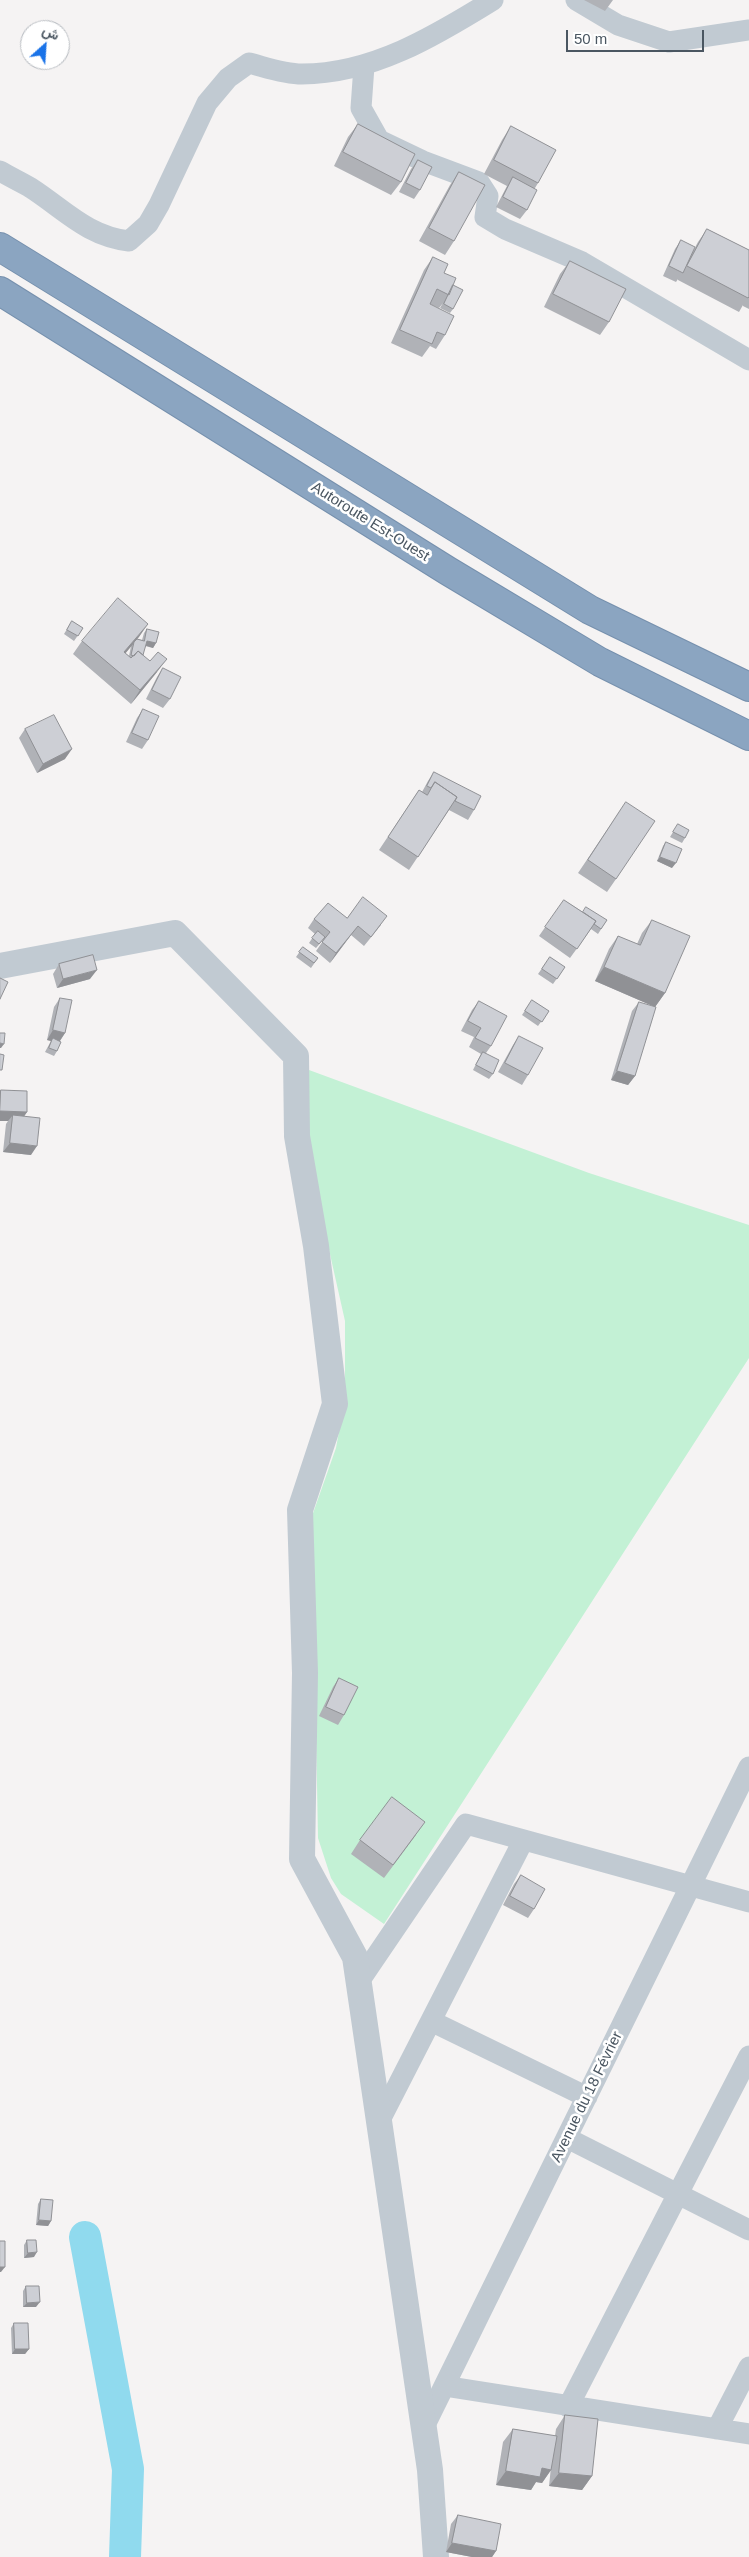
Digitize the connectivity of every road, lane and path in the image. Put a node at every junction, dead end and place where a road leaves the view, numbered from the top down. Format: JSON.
{"nodes":[{"id":1,"x":493,"y":0,"type":"edge"},
{"id":2,"x":576,"y":0,"type":"edge"},
{"id":3,"x":749,"y":30,"type":"edge"},
{"id":4,"x":364,"y":66,"type":"junction"},
{"id":5,"x":0,"y":171,"type":"edge"},
{"id":6,"x":0,"y":247,"type":"edge"},
{"id":7,"x":0,"y":291,"type":"edge"},
{"id":8,"x":749,"y":360,"type":"edge"},
{"id":9,"x":749,"y":687,"type":"edge"},
{"id":10,"x":749,"y":736,"type":"edge"},
{"id":11,"x":0,"y":966,"type":"edge"},
{"id":12,"x":749,"y":1767,"type":"edge"},
{"id":13,"x":522,"y":1841,"type":"junction"},
{"id":14,"x":688,"y":1887,"type":"junction"},
{"id":15,"x":749,"y":1902,"type":"edge"},
{"id":16,"x":358,"y":1983,"type":"junction"},
{"id":17,"x":431,"y":2021,"type":"junction"},
{"id":18,"x":749,"y":2056,"type":"edge"},
{"id":19,"x":588,"y":2097,"type":"junction"},
{"id":20,"x":379,"y":2122,"type":"junction"},
{"id":21,"x":567,"y":2138,"type":"junction"},
{"id":22,"x":677,"y":2194,"type":"junction"},
{"id":23,"x":749,"y":2230,"type":"edge"},
{"id":24,"x":749,"y":2367,"type":"edge"},
{"id":25,"x":444,"y":2386,"type":"junction"},
{"id":26,"x":568,"y":2408,"type":"junction"},
{"id":27,"x":424,"y":2427,"type":"junction"},
{"id":28,"x":718,"y":2430,"type":"junction"},
{"id":29,"x":749,"y":2434,"type":"edge"},
{"id":30,"x":436,"y":2557,"type":"edge"}],
"edges":[{"from":1,"to":4,"type":"street"},
{"from":2,"to":3,"type":"street"},
{"from":4,"to":5,"type":"street"},
{"from":4,"to":8,"type":"street"},
{"from":6,"to":9,"type":"highway"},
{"from":7,"to":10,"type":"highway","name":"Autoroute Est-Ouest"},
{"from":11,"to":16,"type":"street"},
{"from":12,"to":14,"type":"street","name":"Avenue du 18 Février"},
{"from":13,"to":14,"type":"street"},
{"from":13,"to":16,"type":"street"},
{"from":13,"to":17,"type":"street"},
{"from":14,"to":15,"type":"street"},
{"from":14,"to":19,"type":"street","name":"Avenue du 18 Février"},
{"from":16,"to":20,"type":"street"},
{"from":17,"to":19,"type":"street"},
{"from":17,"to":20,"type":"street"},
{"from":18,"to":22,"type":"street"},
{"from":19,"to":21,"type":"street","name":"Avenue du 18 Février"},
{"from":20,"to":27,"type":"street"},
{"from":21,"to":22,"type":"street"},
{"from":21,"to":25,"type":"street","name":"Avenue du 18 Février"},
{"from":22,"to":23,"type":"street"},
{"from":22,"to":26,"type":"street"},
{"from":24,"to":28,"type":"street"},
{"from":25,"to":26,"type":"street"},
{"from":25,"to":27,"type":"street","name":"Avenue du 18 Février"},
{"from":26,"to":28,"type":"street"},
{"from":27,"to":30,"type":"street"},
{"from":28,"to":29,"type":"street"}]}
